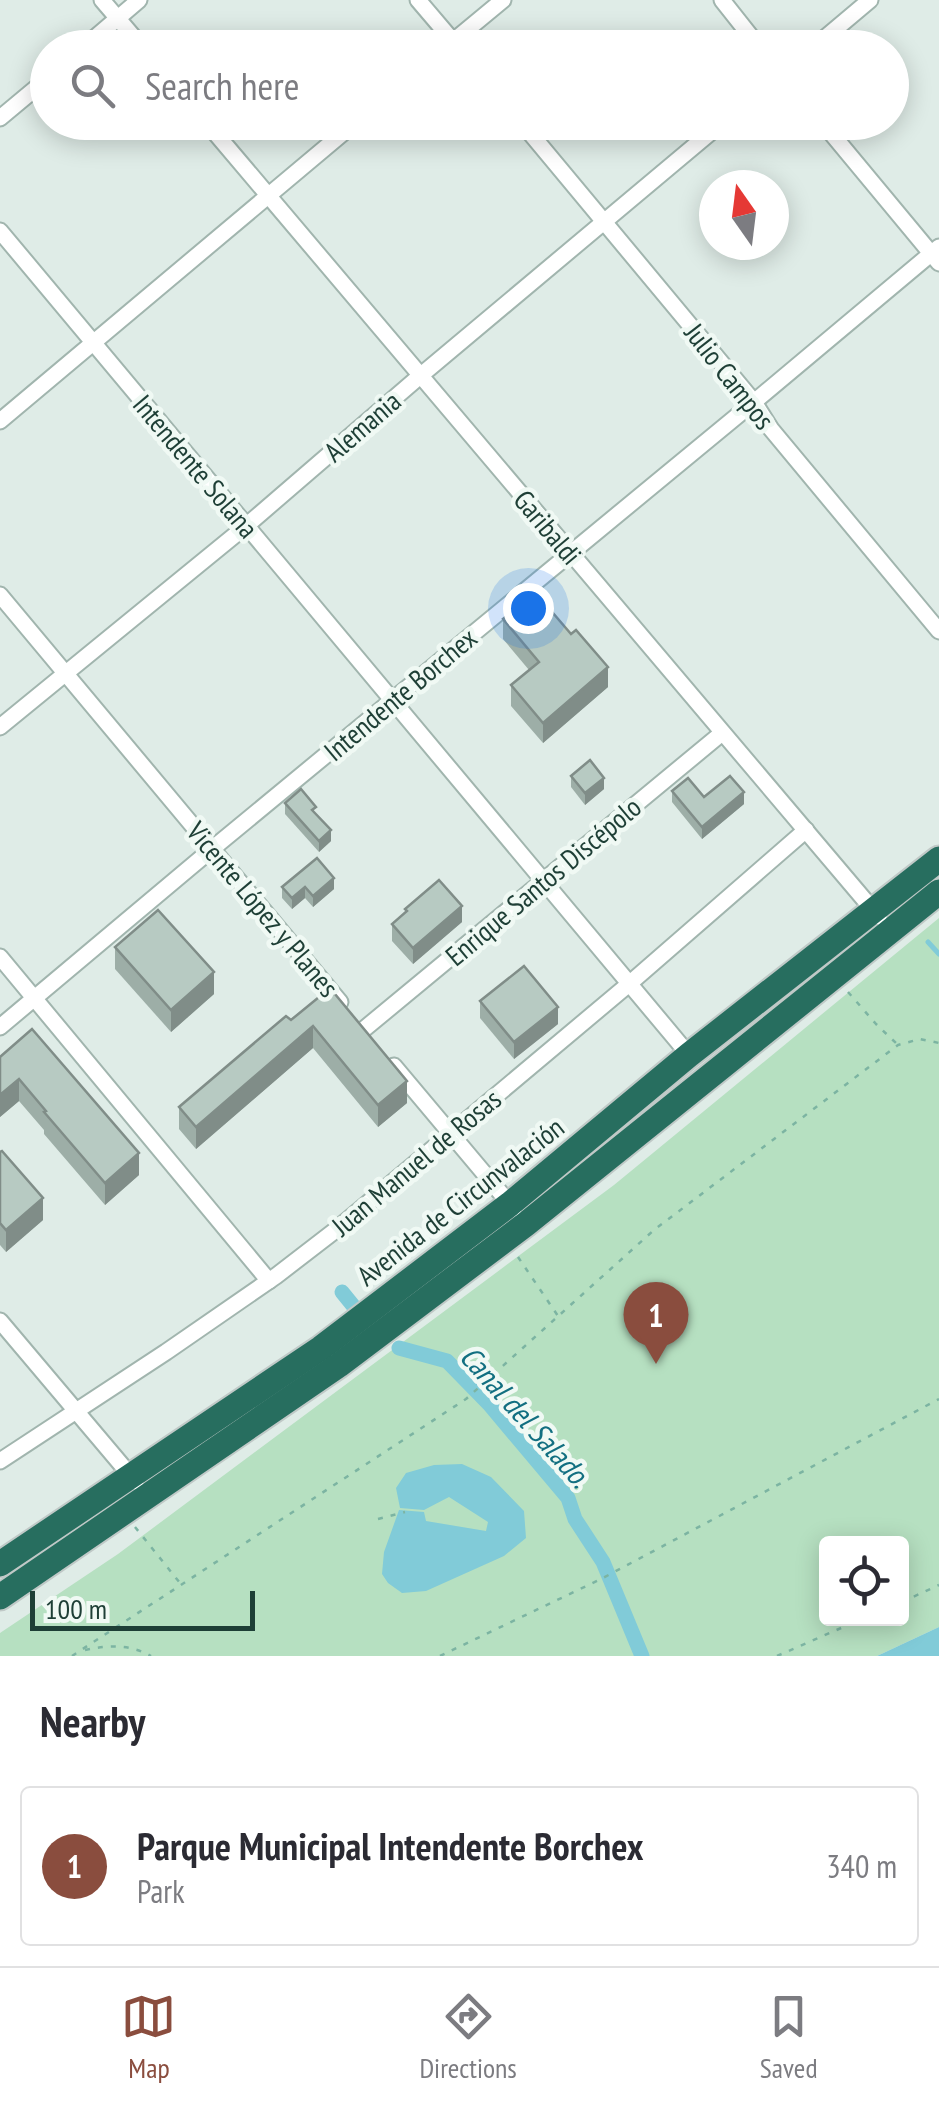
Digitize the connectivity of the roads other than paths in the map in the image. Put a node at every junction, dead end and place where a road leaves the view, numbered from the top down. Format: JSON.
{"nodes":[{"id":1,"x":102,"y":0,"type":"edge"},
{"id":2,"x":138,"y":0,"type":"edge"},
{"id":3,"x":418,"y":0,"type":"edge"},
{"id":4,"x":503,"y":0,"type":"edge"},
{"id":5,"x":722,"y":0,"type":"edge"},
{"id":6,"x":870,"y":0,"type":"edge"},
{"id":7,"x":118,"y":18,"type":"junction"},
{"id":8,"x":104,"y":30,"type":"edge"},
{"id":9,"x":128,"y":30,"type":"edge"},
{"id":10,"x":441,"y":30,"type":"edge"},
{"id":11,"x":469,"y":30,"type":"edge"},
{"id":12,"x":746,"y":30,"type":"edge"},
{"id":13,"x":834,"y":30,"type":"edge"},
{"id":14,"x":30,"y":93,"type":"edge"},
{"id":15,"x":0,"y":118,"type":"edge"},
{"id":16,"x":221,"y":140,"type":"edge"},
{"id":17,"x":335,"y":140,"type":"edge"},
{"id":18,"x":536,"y":140,"type":"edge"},
{"id":19,"x":702,"y":140,"type":"edge"},
{"id":20,"x":837,"y":140,"type":"edge"},
{"id":21,"x":268,"y":196,"type":"junction"},
{"id":22,"x":604,"y":222,"type":"junction"},
{"id":23,"x":0,"y":231,"type":"edge"},
{"id":24,"x":936,"y":255,"type":"edge"},
{"id":25,"x":93,"y":343,"type":"junction"},
{"id":26,"x":420,"y":376,"type":"junction"},
{"id":27,"x":754,"y":402,"type":"junction"},
{"id":28,"x":0,"y":421,"type":"edge"},
{"id":29,"x":246,"y":526,"type":"junction"},
{"id":30,"x":570,"y":553,"type":"junction"},
{"id":31,"x":0,"y":595,"type":"edge"},
{"id":32,"x":939,"y":630,"type":"edge"},
{"id":33,"x":65,"y":673,"type":"junction"},
{"id":34,"x":394,"y":699,"type":"junction"},
{"id":35,"x":0,"y":727,"type":"edge"},
{"id":36,"x":722,"y":732,"type":"junction"},
{"id":37,"x":806,"y":830,"type":"junction"},
{"id":38,"x":212,"y":849,"type":"junction"},
{"id":39,"x":939,"y":860,"type":"edge"},
{"id":40,"x":542,"y":881,"type":"junction"},
{"id":41,"x":939,"y":892,"type":"edge"},
{"id":42,"x":883,"y":922,"type":"junction"},
{"id":43,"x":0,"y":957,"type":"edge"},
{"id":44,"x":630,"y":984,"type":"junction"},
{"id":45,"x":34,"y":998,"type":"junction"},
{"id":46,"x":0,"y":1027,"type":"edge"},
{"id":47,"x":363,"y":1030,"type":"junction"},
{"id":48,"x":376,"y":1044,"type":"edge"},
{"id":49,"x":689,"y":1055,"type":"junction"},
{"id":50,"x":388,"y":1059,"type":"edge"},
{"id":51,"x":450,"y":1133,"type":"junction"},
{"id":52,"x":518,"y":1214,"type":"junction"},
{"id":53,"x":269,"y":1281,"type":"junction"},
{"id":54,"x":0,"y":1321,"type":"edge"},
{"id":55,"x":75,"y":1411,"type":"junction"},
{"id":56,"x":0,"y":1461,"type":"edge"},
{"id":57,"x":139,"y":1487,"type":"junction"},
{"id":58,"x":0,"y":1564,"type":"edge"},
{"id":59,"x":0,"y":1597,"type":"edge"}],
"edges":[{"from":1,"to":7,"type":"street"},
{"from":2,"to":7,"type":"street"},
{"from":3,"to":10,"type":"street"},
{"from":4,"to":11,"type":"street"},
{"from":5,"to":12,"type":"street"},
{"from":6,"to":13,"type":"street"},
{"from":7,"to":8,"type":"street"},
{"from":7,"to":9,"type":"street"},
{"from":14,"to":15,"type":"street"},
{"from":16,"to":21,"type":"street","name":"Garibaldi"},
{"from":17,"to":21,"type":"street"},
{"from":18,"to":22,"type":"street","name":"Julio Campos"},
{"from":19,"to":22,"type":"street","name":"Alemania"},
{"from":20,"to":24,"type":"street"},
{"from":21,"to":25,"type":"street"},
{"from":21,"to":26,"type":"street","name":"Garibaldi"},
{"from":22,"to":26,"type":"street","name":"Alemania"},
{"from":22,"to":27,"type":"street","name":"Julio Campos"},
{"from":23,"to":25,"type":"street","name":"Intendente Solana"},
{"from":24,"to":27,"type":"street","name":"Intendente Borchex"},
{"from":25,"to":28,"type":"street"},
{"from":25,"to":29,"type":"street","name":"Intendente Solana"},
{"from":26,"to":29,"type":"street","name":"Alemania"},
{"from":26,"to":30,"type":"street","name":"Garibaldi"},
{"from":27,"to":30,"type":"street","name":"Intendente Borchex"},
{"from":27,"to":32,"type":"street","name":"Julio Campos"},
{"from":29,"to":33,"type":"street","name":"Alemania"},
{"from":29,"to":34,"type":"street","name":"Intendente Solana"},
{"from":30,"to":34,"type":"street","name":"Intendente Borchex"},
{"from":30,"to":36,"type":"street","name":"Garibaldi"},
{"from":31,"to":33,"type":"street","name":"Vicente López y Planes"},
{"from":33,"to":35,"type":"street","name":"Alemania"},
{"from":33,"to":38,"type":"street","name":"Vicente López y Planes"},
{"from":34,"to":38,"type":"street","name":"Intendente Borchex"},
{"from":34,"to":40,"type":"street","name":"Intendente Solana"},
{"from":36,"to":37,"type":"street","name":"Garibaldi"},
{"from":36,"to":40,"type":"street","name":"Enrique Santos Discépolo"},
{"from":37,"to":42,"type":"street","name":"Garibaldi"},
{"from":37,"to":44,"type":"street","name":"Juan Manuel de Rosas"},
{"from":38,"to":45,"type":"street","name":"Intendente Borchex"},
{"from":38,"to":47,"type":"street","name":"Vicente López y Planes"},
{"from":39,"to":42,"type":"highway","name":"Avenida de Circunvalación"},
{"from":40,"to":44,"type":"street","name":"Intendente Solana"},
{"from":40,"to":47,"type":"street","name":"Enrique Santos Discépolo"},
{"from":41,"to":42,"type":"highway","name":"Avenida de Circunvalación"},
{"from":42,"to":49,"type":"highway","name":"Avenida de Circunvalación"},
{"from":42,"to":52,"type":"highway","name":"Avenida de Circunvalación"},
{"from":43,"to":45,"type":"street"},
{"from":44,"to":49,"type":"street","name":"Intendente Solana"},
{"from":44,"to":51,"type":"street","name":"Juan Manuel de Rosas"},
{"from":45,"to":46,"type":"street","name":"Intendente Borchex"},
{"from":45,"to":53,"type":"street"},
{"from":47,"to":48,"type":"street","name":"Vicente López y Planes"},
{"from":49,"to":52,"type":"highway","name":"Avenida de Circunvalación"},
{"from":50,"to":51,"type":"street"},
{"from":51,"to":52,"type":"street"},
{"from":51,"to":53,"type":"street","name":"Juan Manuel de Rosas"},
{"from":52,"to":57,"type":"highway","name":"Avenida de Circunvalación"},
{"from":53,"to":55,"type":"street","name":"Juan Manuel de Rosas"},
{"from":54,"to":55,"type":"street"},
{"from":55,"to":56,"type":"street","name":"Juan Manuel de Rosas"},
{"from":55,"to":57,"type":"street"},
{"from":57,"to":58,"type":"highway","name":"Avenida de Circunvalación"},
{"from":57,"to":59,"type":"highway","name":"Avenida de Circunvalación"}]}
